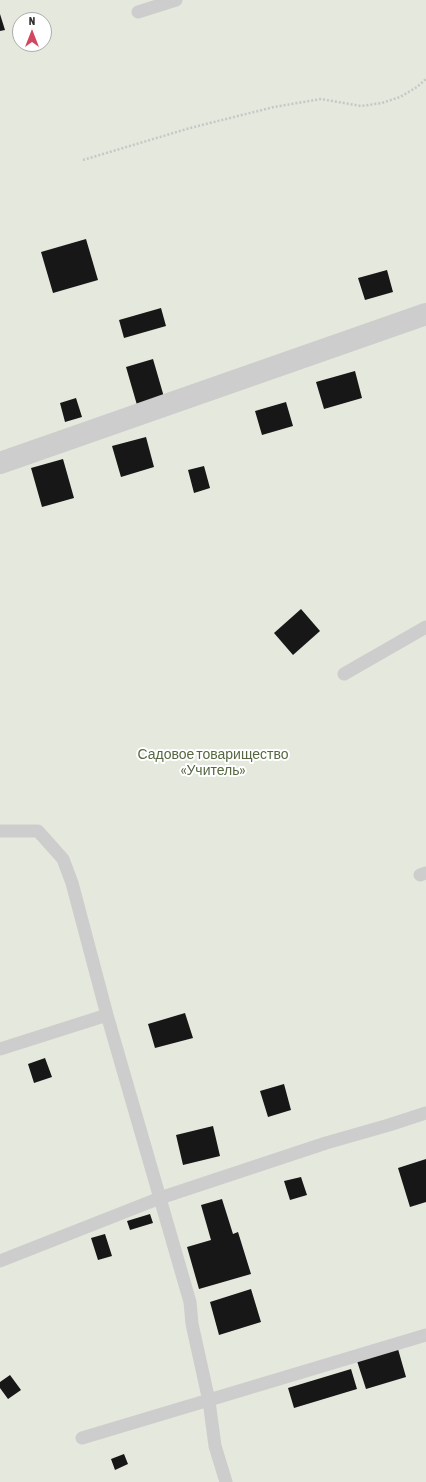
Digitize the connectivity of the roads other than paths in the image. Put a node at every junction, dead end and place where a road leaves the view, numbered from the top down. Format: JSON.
{"nodes":[{"id":1,"x":176,"y":0,"type":"edge"},
{"id":2,"x":138,"y":12,"type":"dead end"},
{"id":3,"x":426,"y":314,"type":"edge"},
{"id":4,"x":0,"y":463,"type":"edge"},
{"id":5,"x":426,"y":627,"type":"edge"},
{"id":6,"x":344,"y":674,"type":"dead end"},
{"id":7,"x":0,"y":831,"type":"edge"},
{"id":8,"x":107,"y":1015,"type":"junction"},
{"id":9,"x":0,"y":1049,"type":"edge"},
{"id":10,"x":426,"y":1113,"type":"edge"},
{"id":11,"x":160,"y":1198,"type":"junction"},
{"id":12,"x":0,"y":1261,"type":"edge"},
{"id":13,"x":426,"y":1335,"type":"edge"},
{"id":14,"x":209,"y":1401,"type":"junction"},
{"id":15,"x":82,"y":1438,"type":"dead end"},
{"id":16,"x":226,"y":1482,"type":"edge"}],
"edges":[{"from":1,"to":2,"type":"lane"},
{"from":3,"to":4,"type":"street"},
{"from":5,"to":6,"type":"lane"},
{"from":7,"to":8,"type":"lane"},
{"from":8,"to":9,"type":"lane"},
{"from":8,"to":11,"type":"lane"},
{"from":10,"to":11,"type":"lane"},
{"from":11,"to":12,"type":"lane"},
{"from":11,"to":14,"type":"lane"},
{"from":13,"to":14,"type":"lane"},
{"from":14,"to":15,"type":"lane"},
{"from":14,"to":16,"type":"lane"}]}
